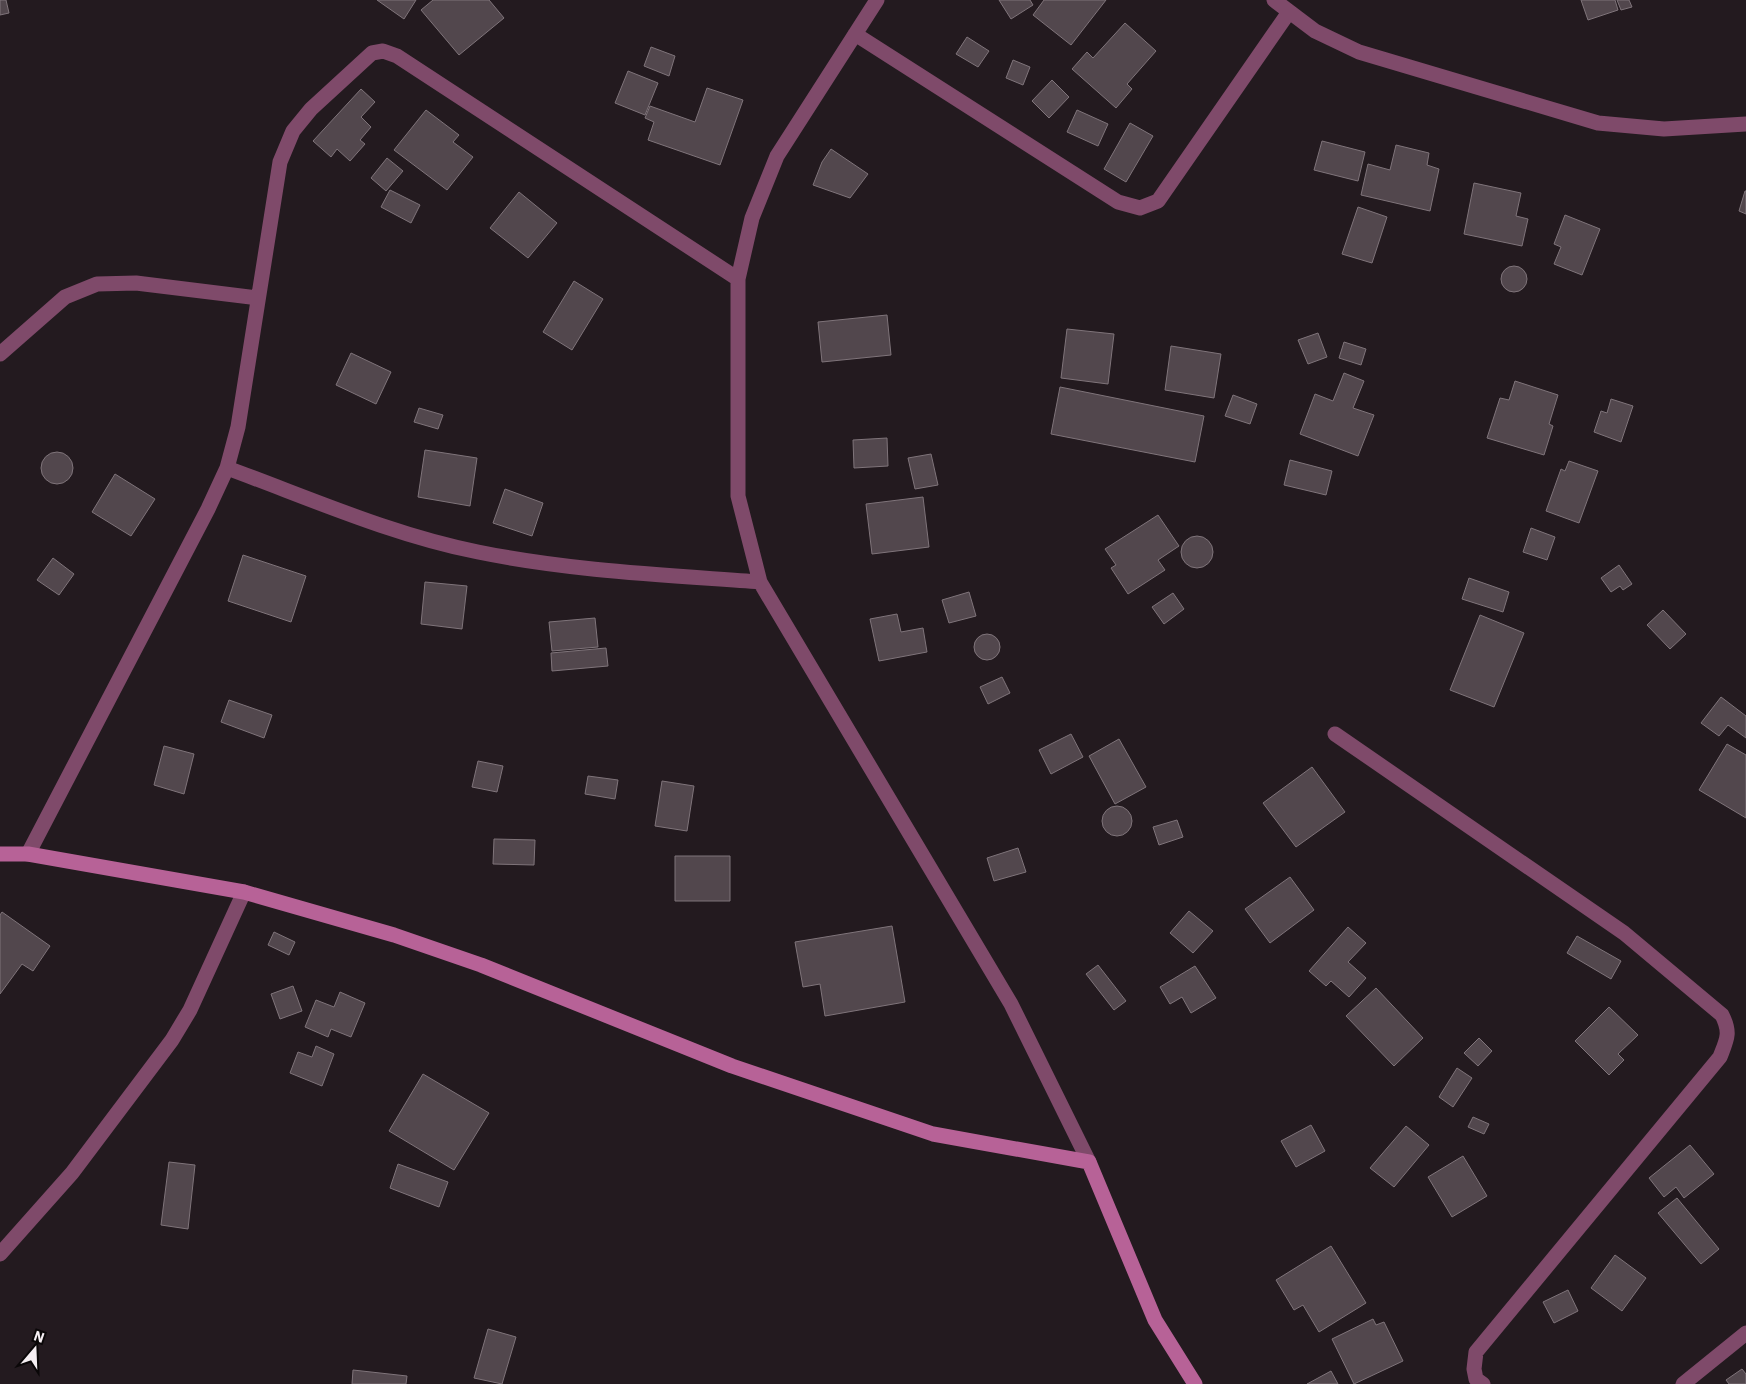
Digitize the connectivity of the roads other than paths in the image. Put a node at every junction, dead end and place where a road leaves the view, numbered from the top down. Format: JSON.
{"nodes":[{"id":1,"x":877,"y":0,"type":"edge"},
{"id":2,"x":1274,"y":0,"type":"edge"},
{"id":3,"x":1289,"y":12,"type":"junction"},
{"id":4,"x":855,"y":34,"type":"junction"},
{"id":5,"x":1746,"y":124,"type":"edge"},
{"id":6,"x":738,"y":279,"type":"junction"},
{"id":7,"x":258,"y":298,"type":"junction"},
{"id":8,"x":0,"y":354,"type":"edge"},
{"id":9,"x":227,"y":468,"type":"junction"},
{"id":10,"x":760,"y":582,"type":"junction"},
{"id":11,"x":1335,"y":734,"type":"dead end"},
{"id":12,"x":0,"y":854,"type":"edge"},
{"id":13,"x":28,"y":854,"type":"junction"},
{"id":14,"x":244,"y":892,"type":"junction"},
{"id":15,"x":1090,"y":1162,"type":"junction"},
{"id":16,"x":0,"y":1254,"type":"edge"},
{"id":17,"x":1746,"y":1333,"type":"edge"},
{"id":18,"x":1194,"y":1384,"type":"edge"},
{"id":19,"x":1483,"y":1384,"type":"edge"},
{"id":20,"x":1683,"y":1384,"type":"edge"}],
"edges":[{"from":1,"to":4,"type":"street"},
{"from":2,"to":3,"type":"street"},
{"from":3,"to":4,"type":"street"},
{"from":3,"to":5,"type":"street"},
{"from":4,"to":6,"type":"street"},
{"from":6,"to":7,"type":"street"},
{"from":6,"to":10,"type":"street"},
{"from":7,"to":8,"type":"street"},
{"from":7,"to":9,"type":"street"},
{"from":9,"to":10,"type":"street"},
{"from":9,"to":13,"type":"street"},
{"from":10,"to":15,"type":"street"},
{"from":11,"to":19,"type":"street"},
{"from":12,"to":13,"type":"street"},
{"from":13,"to":14,"type":"street"},
{"from":14,"to":15,"type":"street"},
{"from":14,"to":16,"type":"street"},
{"from":15,"to":18,"type":"street"},
{"from":17,"to":20,"type":"street"}]}
